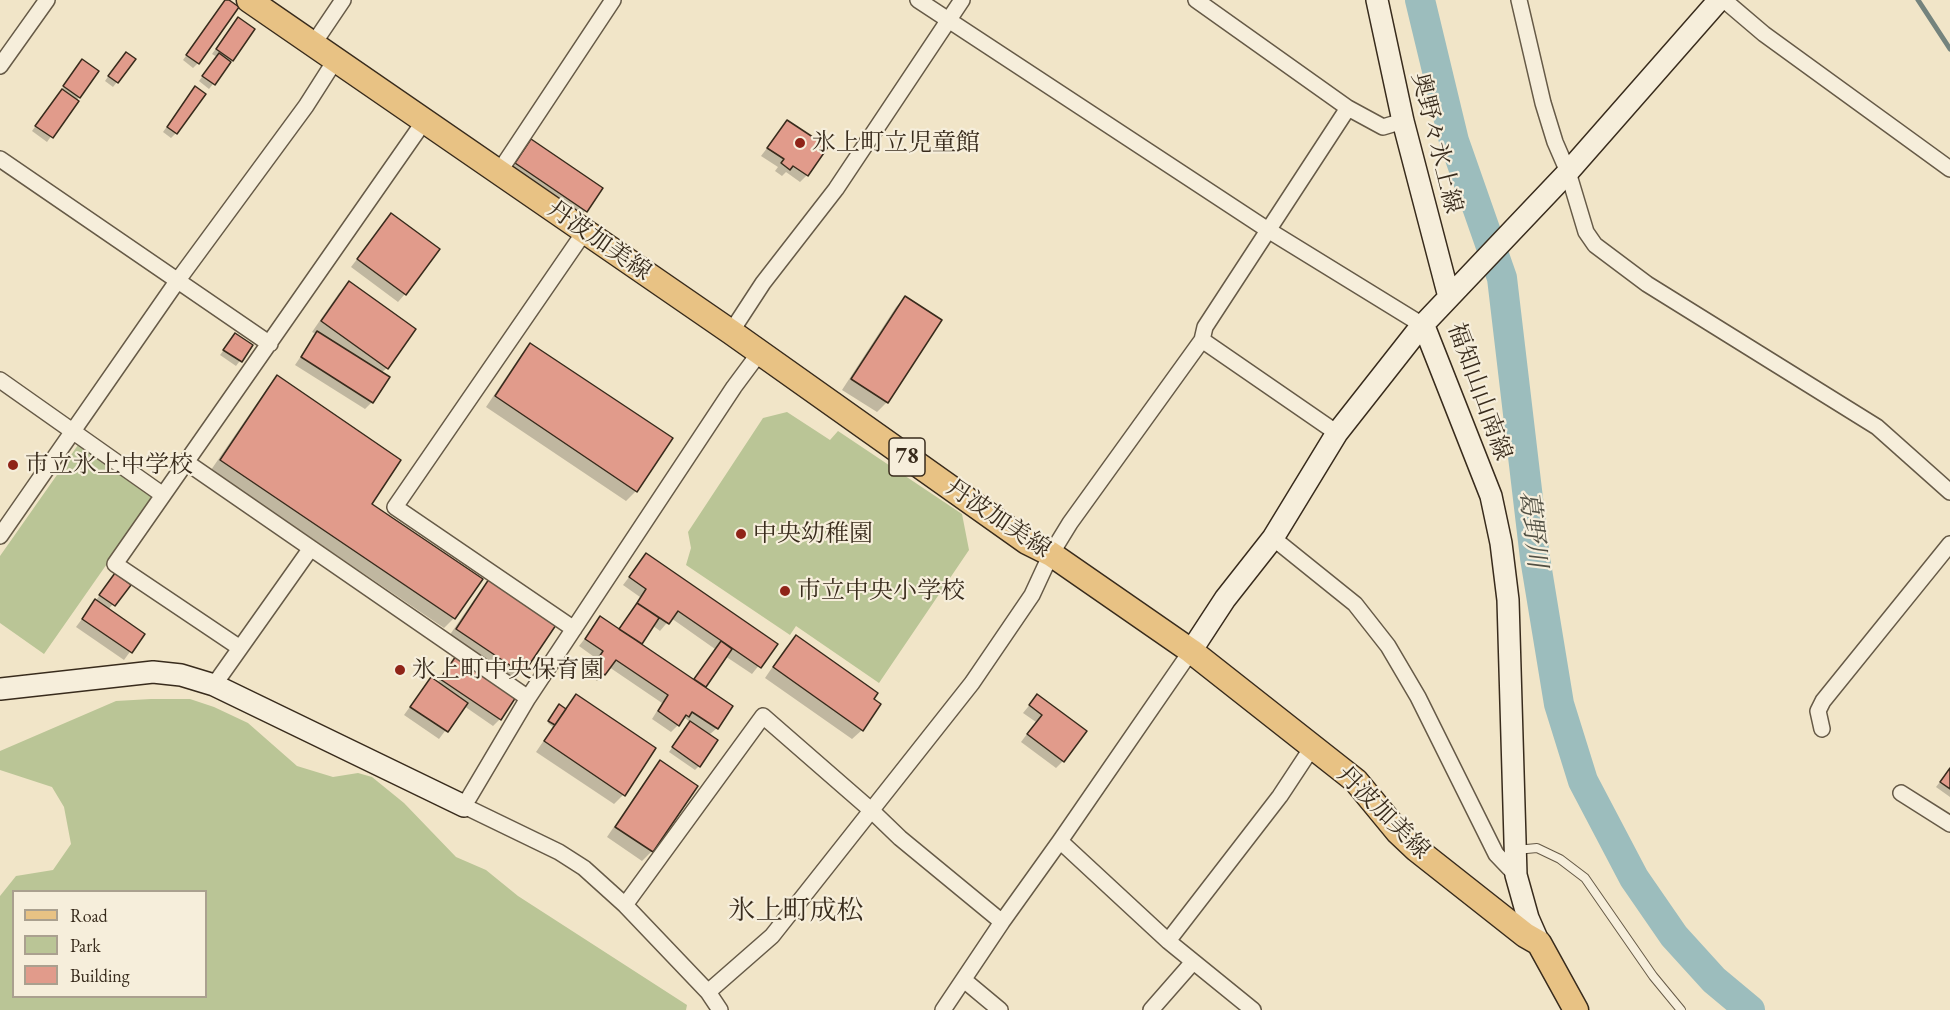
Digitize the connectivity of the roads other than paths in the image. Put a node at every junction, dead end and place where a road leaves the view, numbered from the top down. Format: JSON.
{"nodes":[{"id":1,"x":47,"y":0,"type":"edge"},
{"id":2,"x":249,"y":0,"type":"edge"},
{"id":3,"x":343,"y":0,"type":"edge"},
{"id":4,"x":613,"y":0,"type":"edge"},
{"id":5,"x":918,"y":0,"type":"edge"},
{"id":6,"x":962,"y":0,"type":"edge"},
{"id":7,"x":1196,"y":0,"type":"edge"},
{"id":8,"x":1377,"y":0,"type":"edge"},
{"id":9,"x":1520,"y":0,"type":"edge"},
{"id":10,"x":1719,"y":0,"type":"edge"},
{"id":11,"x":1724,"y":0,"type":"edge"},
{"id":12,"x":948,"y":21,"type":"junction"},
{"id":13,"x":314,"y":43,"type":"junction"},
{"id":14,"x":336,"y":59,"type":"junction"},
{"id":15,"x":0,"y":66,"type":"edge"},
{"id":16,"x":1348,"y":108,"type":"junction"},
{"id":17,"x":425,"y":120,"type":"junction"},
{"id":18,"x":1403,"y":121,"type":"junction"},
{"id":19,"x":0,"y":159,"type":"edge"},
{"id":20,"x":1950,"y":168,"type":"edge"},
{"id":21,"x":499,"y":172,"type":"junction"},
{"id":22,"x":1565,"y":175,"type":"junction"},
{"id":23,"x":1268,"y":230,"type":"junction"},
{"id":24,"x":585,"y":231,"type":"junction"},
{"id":25,"x":178,"y":280,"type":"junction"},
{"id":26,"x":1452,"y":294,"type":"junction"},
{"id":27,"x":1424,"y":326,"type":"junction"},
{"id":28,"x":731,"y":332,"type":"junction"},
{"id":29,"x":1202,"y":340,"type":"junction"},
{"id":30,"x":270,"y":344,"type":"junction"},
{"id":31,"x":760,"y":352,"type":"junction"},
{"id":32,"x":0,"y":380,"type":"edge"},
{"id":33,"x":72,"y":433,"type":"junction"},
{"id":34,"x":1336,"y":433,"type":"junction"},
{"id":35,"x":186,"y":462,"type":"junction"},
{"id":36,"x":1950,"y":492,"type":"edge"},
{"id":37,"x":163,"y":495,"type":"junction"},
{"id":38,"x":0,"y":536,"type":"edge"},
{"id":39,"x":1273,"y":538,"type":"junction"},
{"id":40,"x":1950,"y":544,"type":"edge"},
{"id":41,"x":311,"y":548,"type":"junction"},
{"id":42,"x":1051,"y":554,"type":"junction"},
{"id":43,"x":574,"y":629,"type":"junction"},
{"id":44,"x":240,"y":648,"type":"junction"},
{"id":45,"x":1191,"y":651,"type":"junction"},
{"id":46,"x":214,"y":685,"type":"junction"},
{"id":47,"x":0,"y":689,"type":"edge"},
{"id":48,"x":528,"y":698,"type":"junction"},
{"id":49,"x":1822,"y":729,"type":"dead end"},
{"id":50,"x":1313,"y":746,"type":"junction"},
{"id":51,"x":1901,"y":793,"type":"dead end"},
{"id":52,"x":464,"y":806,"type":"junction"},
{"id":53,"x":872,"y":811,"type":"junction"},
{"id":54,"x":1950,"y":824,"type":"edge"},
{"id":55,"x":1060,"y":841,"type":"junction"},
{"id":56,"x":1515,"y":850,"type":"junction"},
{"id":57,"x":1517,"y":880,"type":"junction"},
{"id":58,"x":1484,"y":903,"type":"junction"},
{"id":59,"x":626,"y":905,"type":"junction"},
{"id":60,"x":1002,"y":922,"type":"junction"},
{"id":61,"x":1168,"y":941,"type":"junction"},
{"id":62,"x":1539,"y":943,"type":"junction"},
{"id":63,"x":1193,"y":962,"type":"junction"},
{"id":64,"x":964,"y":980,"type":"junction"},
{"id":65,"x":708,"y":992,"type":"junction"},
{"id":66,"x":720,"y":1010,"type":"edge"},
{"id":67,"x":943,"y":1010,"type":"edge"},
{"id":68,"x":1000,"y":1010,"type":"edge"},
{"id":69,"x":1152,"y":1010,"type":"edge"},
{"id":70,"x":1253,"y":1010,"type":"edge"},
{"id":71,"x":1576,"y":1010,"type":"edge"},
{"id":72,"x":1681,"y":1010,"type":"edge"}],
"edges":[{"from":1,"to":15,"type":"street"},
{"from":2,"to":13,"type":"main road","name":"丹波加美線","number":"78"},
{"from":3,"to":13,"type":"street"},
{"from":4,"to":21,"type":"street"},
{"from":5,"to":12,"type":"street"},
{"from":6,"to":12,"type":"street"},
{"from":7,"to":16,"type":"street"},
{"from":8,"to":18,"type":"main road","name":"奥野々氷上線"},
{"from":9,"to":22,"type":"street"},
{"from":10,"to":22,"type":"main road","name":"福知山山南線"},
{"from":11,"to":20,"type":"street"},
{"from":12,"to":23,"type":"street"},
{"from":12,"to":28,"type":"street"},
{"from":13,"to":14,"type":"main road","name":"丹波加美線","number":"78"},
{"from":14,"to":17,"type":"main road","name":"丹波加美線","number":"78"},
{"from":14,"to":25,"type":"street"},
{"from":16,"to":18,"type":"street"},
{"from":16,"to":23,"type":"street"},
{"from":17,"to":21,"type":"main road","name":"丹波加美線","number":"78"},
{"from":17,"to":30,"type":"street"},
{"from":18,"to":26,"type":"main road","name":"奥野々氷上線"},
{"from":19,"to":25,"type":"street"},
{"from":21,"to":24,"type":"main road","name":"丹波加美線","number":"78"},
{"from":22,"to":26,"type":"main road","name":"福知山山南線"},
{"from":22,"to":36,"type":"street"},
{"from":23,"to":27,"type":"street"},
{"from":23,"to":29,"type":"street"},
{"from":24,"to":28,"type":"main road","name":"丹波加美線","number":"78"},
{"from":24,"to":43,"type":"street"},
{"from":25,"to":30,"type":"street"},
{"from":25,"to":33,"type":"street"},
{"from":26,"to":27,"type":"main road","name":"福知山山南線"},
{"from":27,"to":34,"type":"main road"},
{"from":27,"to":56,"type":"main road","name":"福知山山南線"},
{"from":28,"to":31,"type":"main road","name":"丹波加美線","number":"78"},
{"from":29,"to":34,"type":"street"},
{"from":29,"to":42,"type":"street"},
{"from":30,"to":35,"type":"street"},
{"from":31,"to":42,"type":"main road","name":"丹波加美線","number":"78"},
{"from":31,"to":43,"type":"street"},
{"from":32,"to":33,"type":"street"},
{"from":33,"to":37,"type":"street"},
{"from":33,"to":38,"type":"street"},
{"from":34,"to":39,"type":"main road"},
{"from":35,"to":37,"type":"street"},
{"from":35,"to":41,"type":"street"},
{"from":37,"to":44,"type":"street"},
{"from":39,"to":45,"type":"main road"},
{"from":39,"to":57,"type":"street"},
{"from":40,"to":49,"type":"street"},
{"from":41,"to":44,"type":"street"},
{"from":41,"to":48,"type":"street"},
{"from":42,"to":45,"type":"main road","name":"丹波加美線","number":"78"},
{"from":42,"to":53,"type":"street"},
{"from":43,"to":48,"type":"street"},
{"from":44,"to":46,"type":"street"},
{"from":45,"to":50,"type":"main road","name":"丹波加美線","number":"78"},
{"from":45,"to":55,"type":"street"},
{"from":46,"to":47,"type":"main road"},
{"from":46,"to":52,"type":"main road"},
{"from":48,"to":52,"type":"street"},
{"from":50,"to":58,"type":"main road","name":"丹波加美線","number":"78"},
{"from":50,"to":61,"type":"street"},
{"from":51,"to":54,"type":"street"},
{"from":52,"to":59,"type":"street"},
{"from":53,"to":59,"type":"street"},
{"from":53,"to":60,"type":"street"},
{"from":53,"to":65,"type":"street"},
{"from":55,"to":60,"type":"street"},
{"from":55,"to":61,"type":"street"},
{"from":56,"to":57,"type":"main road","name":"福知山山南線"},
{"from":56,"to":72,"type":"lane"},
{"from":57,"to":58,"type":"main road"},
{"from":57,"to":62,"type":"main road","name":"福知山山南線"},
{"from":58,"to":62,"type":"main road","name":"丹波加美線","number":"78"},
{"from":59,"to":65,"type":"street"},
{"from":60,"to":64,"type":"street"},
{"from":61,"to":63,"type":"street"},
{"from":62,"to":71,"type":"main road","name":"丹波加美線","number":"78"},
{"from":63,"to":69,"type":"street"},
{"from":63,"to":70,"type":"street"},
{"from":64,"to":67,"type":"street"},
{"from":64,"to":68,"type":"street"},
{"from":65,"to":66,"type":"street"}]}
